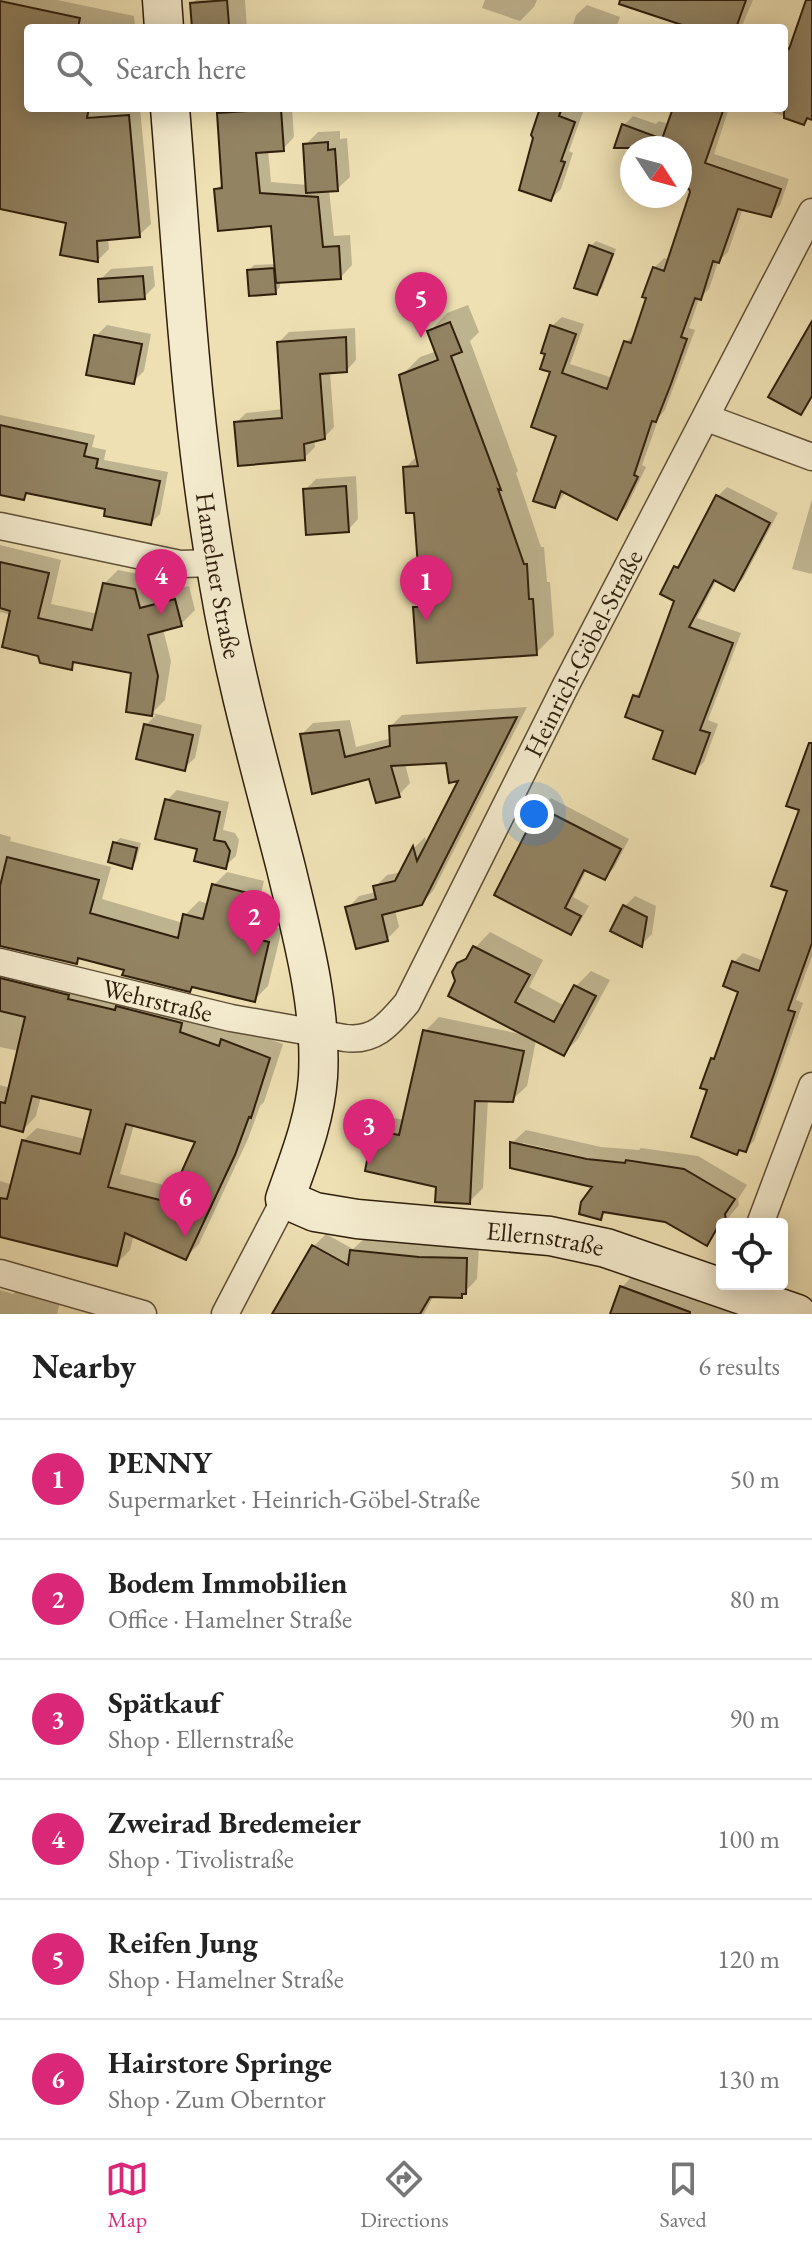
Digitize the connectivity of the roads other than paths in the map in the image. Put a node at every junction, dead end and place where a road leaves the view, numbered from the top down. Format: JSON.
{"nodes":[{"id":1,"x":162,"y":0,"type":"edge"},
{"id":2,"x":164,"y":24,"type":"edge"},
{"id":3,"x":170,"y":112,"type":"edge"},
{"id":4,"x":812,"y":212,"type":"edge"},
{"id":5,"x":707,"y":418,"type":"junction"},
{"id":6,"x":812,"y":457,"type":"edge"},
{"id":7,"x":0,"y":526,"type":"edge"},
{"id":8,"x":215,"y":563,"type":"junction"},
{"id":9,"x":0,"y":962,"type":"edge"},
{"id":10,"x":318,"y":1033,"type":"junction"},
{"id":11,"x":812,"y":1086,"type":"edge"},
{"id":12,"x":285,"y":1199,"type":"junction"},
{"id":13,"x":762,"y":1218,"type":"edge"},
{"id":14,"x":0,"y":1273,"type":"edge"},
{"id":15,"x":716,"y":1282,"type":"edge"},
{"id":16,"x":741,"y":1290,"type":"edge"},
{"id":17,"x":143,"y":1314,"type":"edge"},
{"id":18,"x":225,"y":1314,"type":"edge"},
{"id":19,"x":797,"y":1314,"type":"edge"}],
"edges":[{"from":1,"to":2,"type":"street"},
{"from":3,"to":8,"type":"street","name":"Hamelner Straße"},
{"from":4,"to":5,"type":"street","name":"Heinrich-Göbel-Straße"},
{"from":5,"to":6,"type":"street"},
{"from":5,"to":10,"type":"street","name":"Heinrich-Göbel-Straße"},
{"from":7,"to":8,"type":"street"},
{"from":8,"to":10,"type":"street","name":"Hamelner Straße"},
{"from":9,"to":10,"type":"street","name":"Wehrstraße"},
{"from":10,"to":12,"type":"street","name":"Hamelner Straße"},
{"from":11,"to":13,"type":"street"},
{"from":12,"to":15,"type":"street","name":"Ellernstraße"},
{"from":12,"to":18,"type":"street"},
{"from":14,"to":17,"type":"street"},
{"from":16,"to":19,"type":"street","name":"Ellernstraße"}]}
